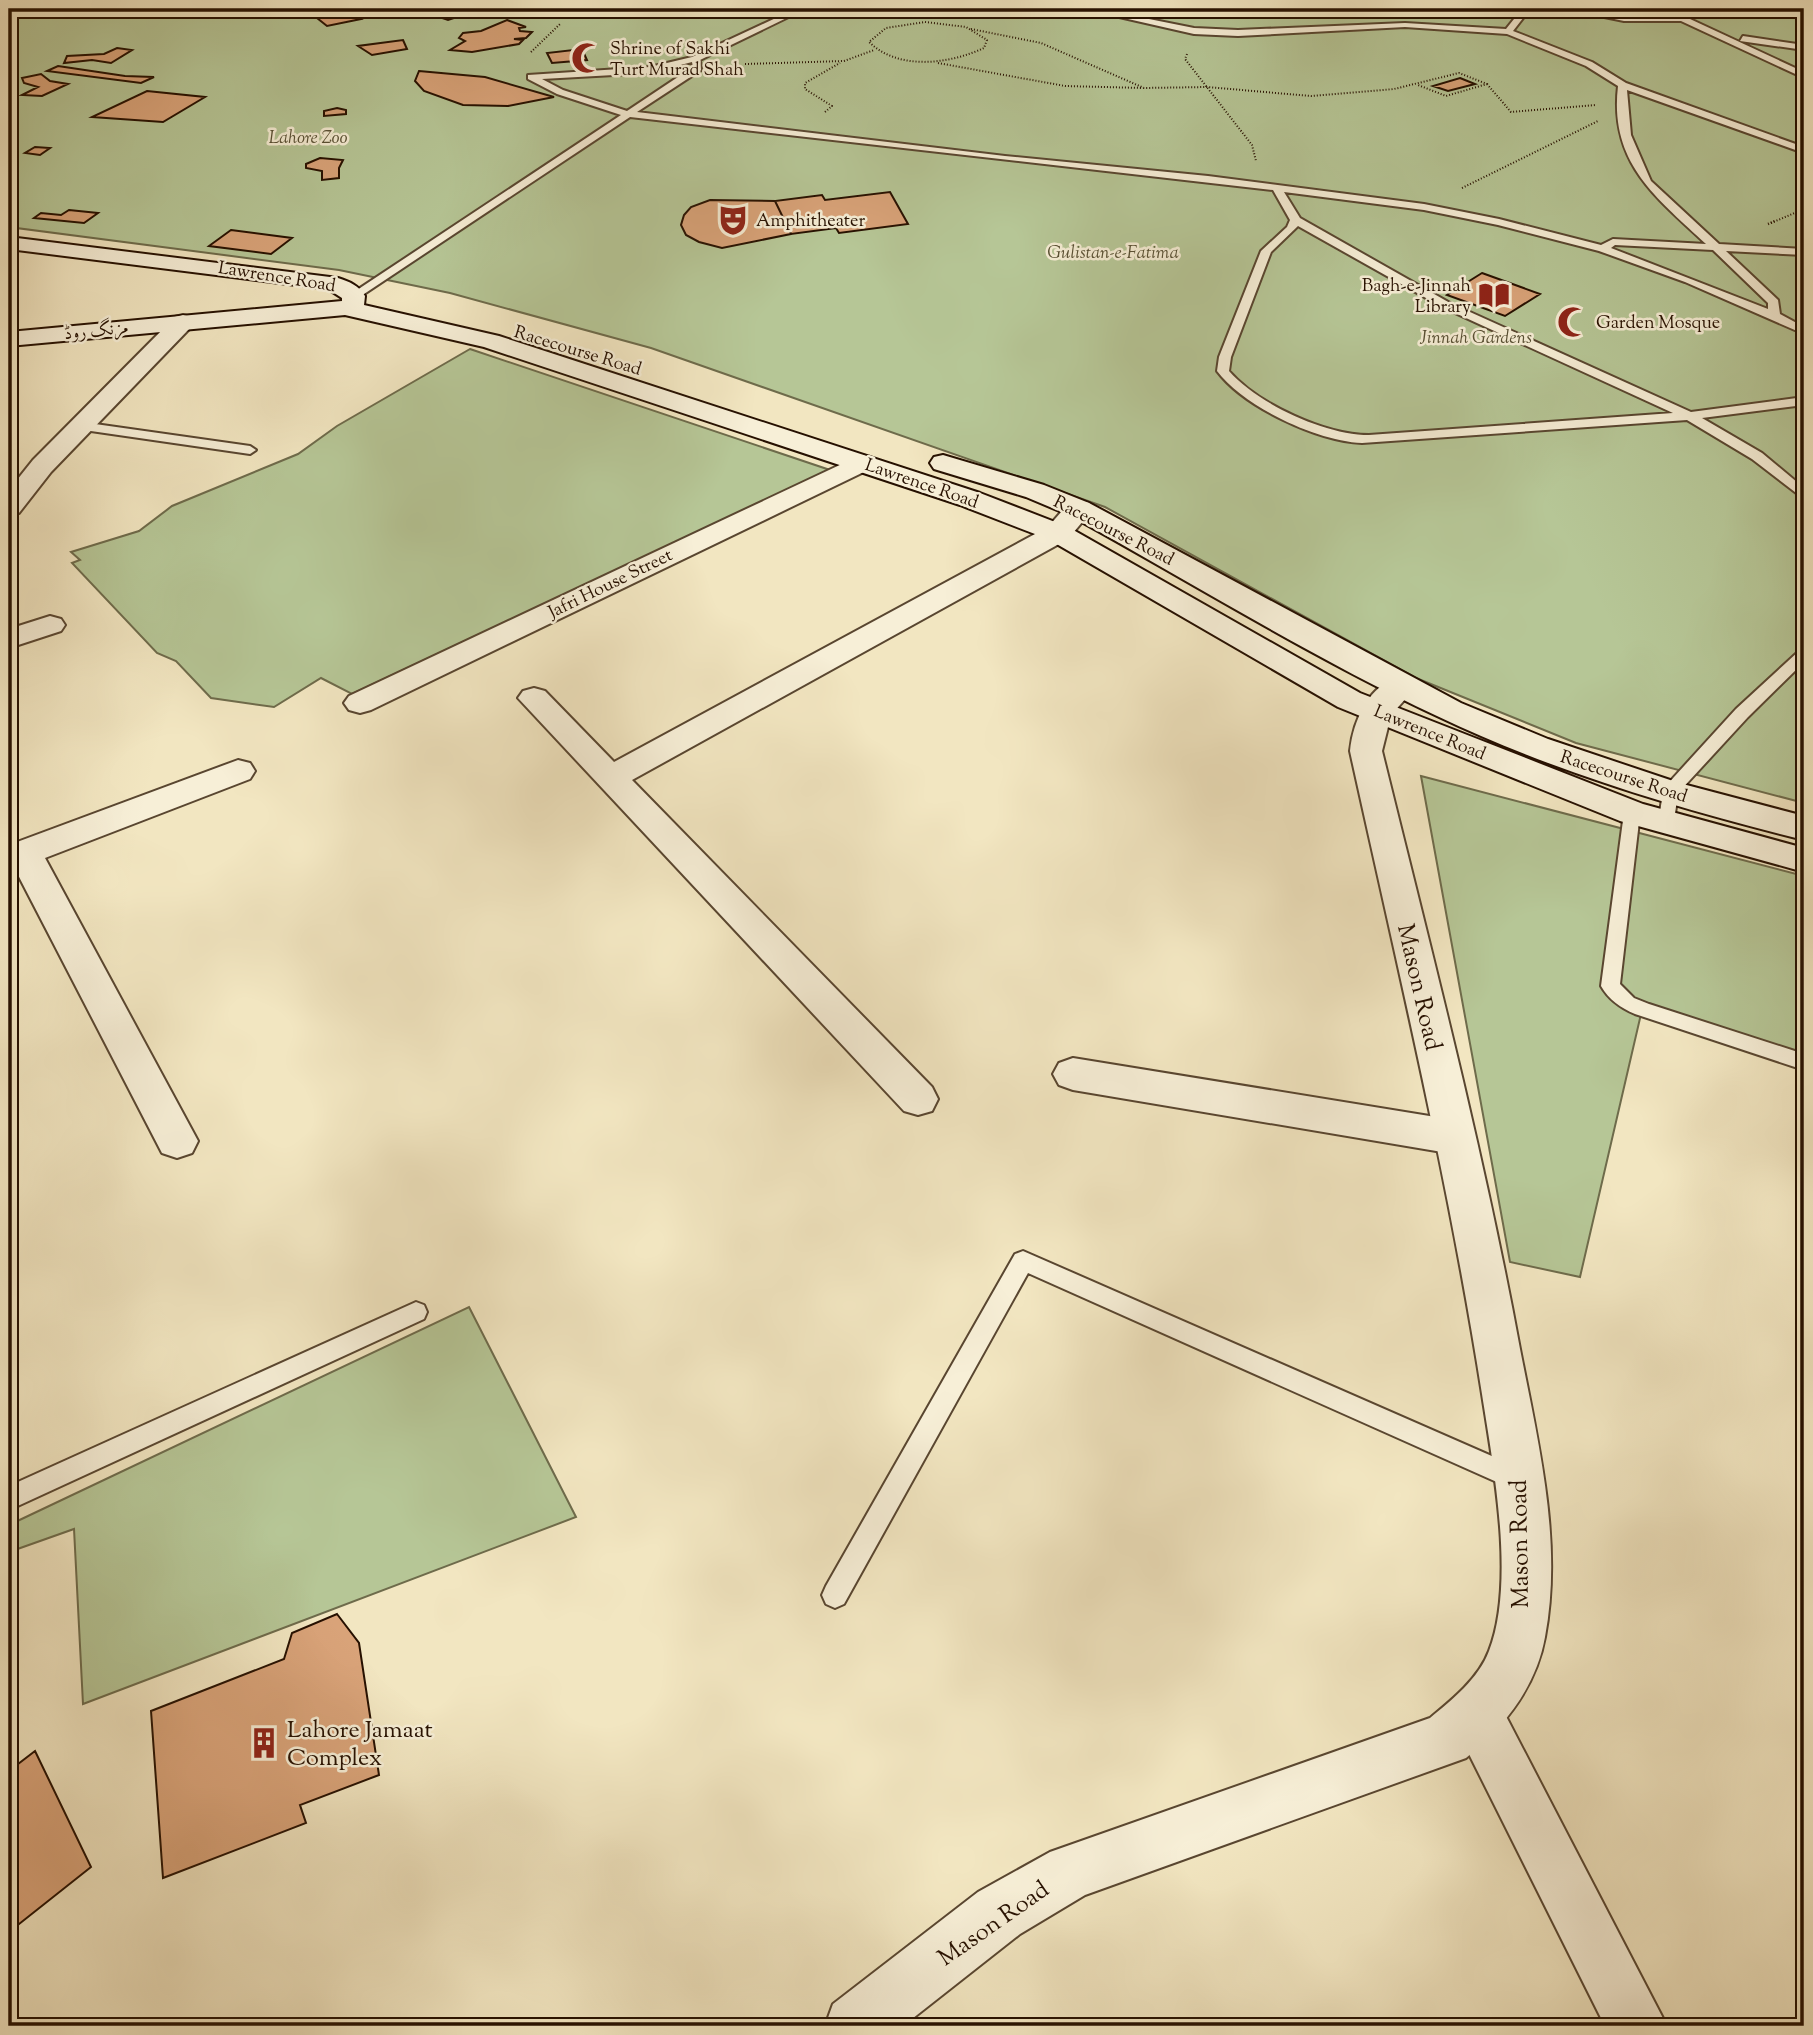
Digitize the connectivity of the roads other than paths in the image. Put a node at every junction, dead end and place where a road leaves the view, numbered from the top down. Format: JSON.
{"nodes":[{"id":1,"x":623,"y":9,"type":"edge"},
{"id":2,"x":801,"y":9,"type":"edge"},
{"id":3,"x":1088,"y":9,"type":"edge"},
{"id":4,"x":1526,"y":9,"type":"edge"},
{"id":5,"x":1569,"y":9,"type":"edge"},
{"id":6,"x":1716,"y":9,"type":"edge"},
{"id":7,"x":580,"y":15,"type":"road end"},
{"id":8,"x":1681,"y":18,"type":"junction"},
{"id":9,"x":1508,"y":32,"type":"junction"},
{"id":10,"x":1721,"y":36,"type":"junction"},
{"id":11,"x":1804,"y":48,"type":"edge"},
{"id":12,"x":695,"y":60,"type":"junction"},
{"id":13,"x":1804,"y":75,"type":"edge"},
{"id":14,"x":1623,"y":85,"type":"junction"},
{"id":15,"x":628,"y":114,"type":"junction"},
{"id":16,"x":1804,"y":150,"type":"edge"},
{"id":17,"x":1276,"y":188,"type":"junction"},
{"id":18,"x":1294,"y":220,"type":"junction"},
{"id":19,"x":9,"y":243,"type":"edge"},
{"id":20,"x":1712,"y":246,"type":"junction"},
{"id":21,"x":1603,"y":249,"type":"junction"},
{"id":22,"x":1804,"y":252,"type":"edge"},
{"id":23,"x":306,"y":279,"type":"junction"},
{"id":24,"x":300,"y":302,"type":"junction"},
{"id":25,"x":353,"y":303,"type":"junction"},
{"id":26,"x":1774,"y":316,"type":"junction"},
{"id":27,"x":183,"y":321,"type":"junction"},
{"id":28,"x":1804,"y":331,"type":"edge"},
{"id":29,"x":9,"y":339,"type":"edge"},
{"id":30,"x":1804,"y":401,"type":"edge"},
{"id":31,"x":1689,"y":416,"type":"junction"},
{"id":32,"x":80,"y":426,"type":"junction"},
{"id":33,"x":250,"y":450,"type":"dead end"},
{"id":34,"x":861,"y":463,"type":"junction"},
{"id":35,"x":1804,"y":495,"type":"edge"},
{"id":36,"x":9,"y":507,"type":"edge"},
{"id":37,"x":1079,"y":509,"type":"junction"},
{"id":38,"x":1058,"y":533,"type":"junction"},
{"id":39,"x":50,"y":625,"type":"dead end"},
{"id":40,"x":9,"y":639,"type":"edge"},
{"id":41,"x":1804,"y":654,"type":"edge"},
{"id":42,"x":534,"y":698,"type":"dead end"},
{"id":43,"x":1388,"y":698,"type":"junction"},
{"id":44,"x":360,"y":703,"type":"dead end"},
{"id":45,"x":238,"y":771,"type":"dead end"},
{"id":46,"x":612,"y":777,"type":"junction"},
{"id":47,"x":1670,"y":792,"type":"junction"},
{"id":48,"x":1632,"y":813,"type":"junction"},
{"id":49,"x":1667,"y":822,"type":"junction"},
{"id":50,"x":1804,"y":828,"type":"edge"},
{"id":51,"x":16,"y":855,"type":"edge"},
{"id":52,"x":1804,"y":860,"type":"edge"},
{"id":53,"x":1804,"y":1062,"type":"edge"},
{"id":54,"x":1073,"y":1074,"type":"dead end"},
{"id":55,"x":918,"y":1099,"type":"dead end"},
{"id":56,"x":1454,"y":1137,"type":"junction"},
{"id":57,"x":177,"y":1141,"type":"dead end"},
{"id":58,"x":416,"y":1312,"type":"dead end"},
{"id":59,"x":1519,"y":1479,"type":"junction"},
{"id":60,"x":9,"y":1498,"type":"edge"},
{"id":61,"x":835,"y":1595,"type":"dead end"},
{"id":62,"x":1477,"y":1716,"type":"junction"},
{"id":63,"x":855,"y":2026,"type":"edge"},
{"id":64,"x":1637,"y":2026,"type":"edge"}],
"edges":[{"from":1,"to":7,"type":"lane"},
{"from":2,"to":12,"type":"lane"},
{"from":3,"to":9,"type":"lane"},
{"from":4,"to":9,"type":"lane"},
{"from":5,"to":8,"type":"lane"},
{"from":6,"to":8,"type":"lane"},
{"from":8,"to":10,"type":"lane"},
{"from":9,"to":14,"type":"lane"},
{"from":10,"to":11,"type":"lane"},
{"from":10,"to":13,"type":"lane"},
{"from":12,"to":15,"type":"lane"},
{"from":12,"to":15,"type":"lane"},
{"from":14,"to":16,"type":"lane"},
{"from":14,"to":20,"type":"lane"},
{"from":15,"to":17,"type":"lane"},
{"from":15,"to":25,"type":"lane"},
{"from":17,"to":18,"type":"lane"},
{"from":17,"to":21,"type":"lane"},
{"from":18,"to":31,"type":"lane"},
{"from":18,"to":31,"type":"lane"},
{"from":19,"to":23,"type":"main road","name":"Lawrence Road"},
{"from":20,"to":21,"type":"lane"},
{"from":20,"to":22,"type":"lane"},
{"from":20,"to":26,"type":"lane"},
{"from":21,"to":26,"type":"lane"},
{"from":23,"to":24,"type":"main road"},
{"from":23,"to":25,"type":"main road","name":"Lawrence Road"},
{"from":24,"to":25,"type":"main road","name":"مزنگ روڈ"},
{"from":24,"to":27,"type":"main road","name":"مزنگ روڈ"},
{"from":25,"to":27,"type":"main road","name":"مزنگ روڈ"},
{"from":25,"to":34,"type":"main road","name":"Lawrence Road"},
{"from":25,"to":37,"type":"main road","name":"Racecourse Road"},
{"from":26,"to":28,"type":"lane"},
{"from":27,"to":29,"type":"main road","name":"مزنگ روڈ"},
{"from":27,"to":32,"type":"main road"},
{"from":30,"to":31,"type":"lane"},
{"from":31,"to":35,"type":"lane"},
{"from":32,"to":33,"type":"lane"},
{"from":32,"to":36,"type":"main road"},
{"from":34,"to":38,"type":"main road","name":"Lawrence Road"},
{"from":34,"to":44,"type":"main road","name":"Jafri House Street"},
{"from":37,"to":38,"type":"main road"},
{"from":37,"to":43,"type":"main road","name":"Racecourse Road"},
{"from":38,"to":43,"type":"main road","name":"Lawrence Road"},
{"from":38,"to":46,"type":"main road"},
{"from":39,"to":40,"type":"main road"},
{"from":41,"to":47,"type":"lane"},
{"from":42,"to":46,"type":"main road"},
{"from":43,"to":47,"type":"main road","name":"Racecourse Road"},
{"from":43,"to":48,"type":"main road","name":"Lawrence Road"},
{"from":43,"to":56,"type":"main road","name":"Mason Road"},
{"from":45,"to":51,"type":"main road"},
{"from":46,"to":55,"type":"main road"},
{"from":47,"to":49,"type":"lane"},
{"from":47,"to":50,"type":"main road","name":"Racecourse Road"},
{"from":48,"to":49,"type":"main road","name":"Lawrence Road"},
{"from":48,"to":53,"type":"lane"},
{"from":49,"to":52,"type":"main road","name":"Lawrence Road"},
{"from":51,"to":57,"type":"main road"},
{"from":54,"to":56,"type":"main road"},
{"from":56,"to":59,"type":"main road","name":"Mason Road"},
{"from":58,"to":60,"type":"lane"},
{"from":59,"to":61,"type":"lane"},
{"from":59,"to":62,"type":"main road","name":"Mason Road"},
{"from":62,"to":63,"type":"main road","name":"Mason Road"},
{"from":62,"to":64,"type":"main road"}]}
